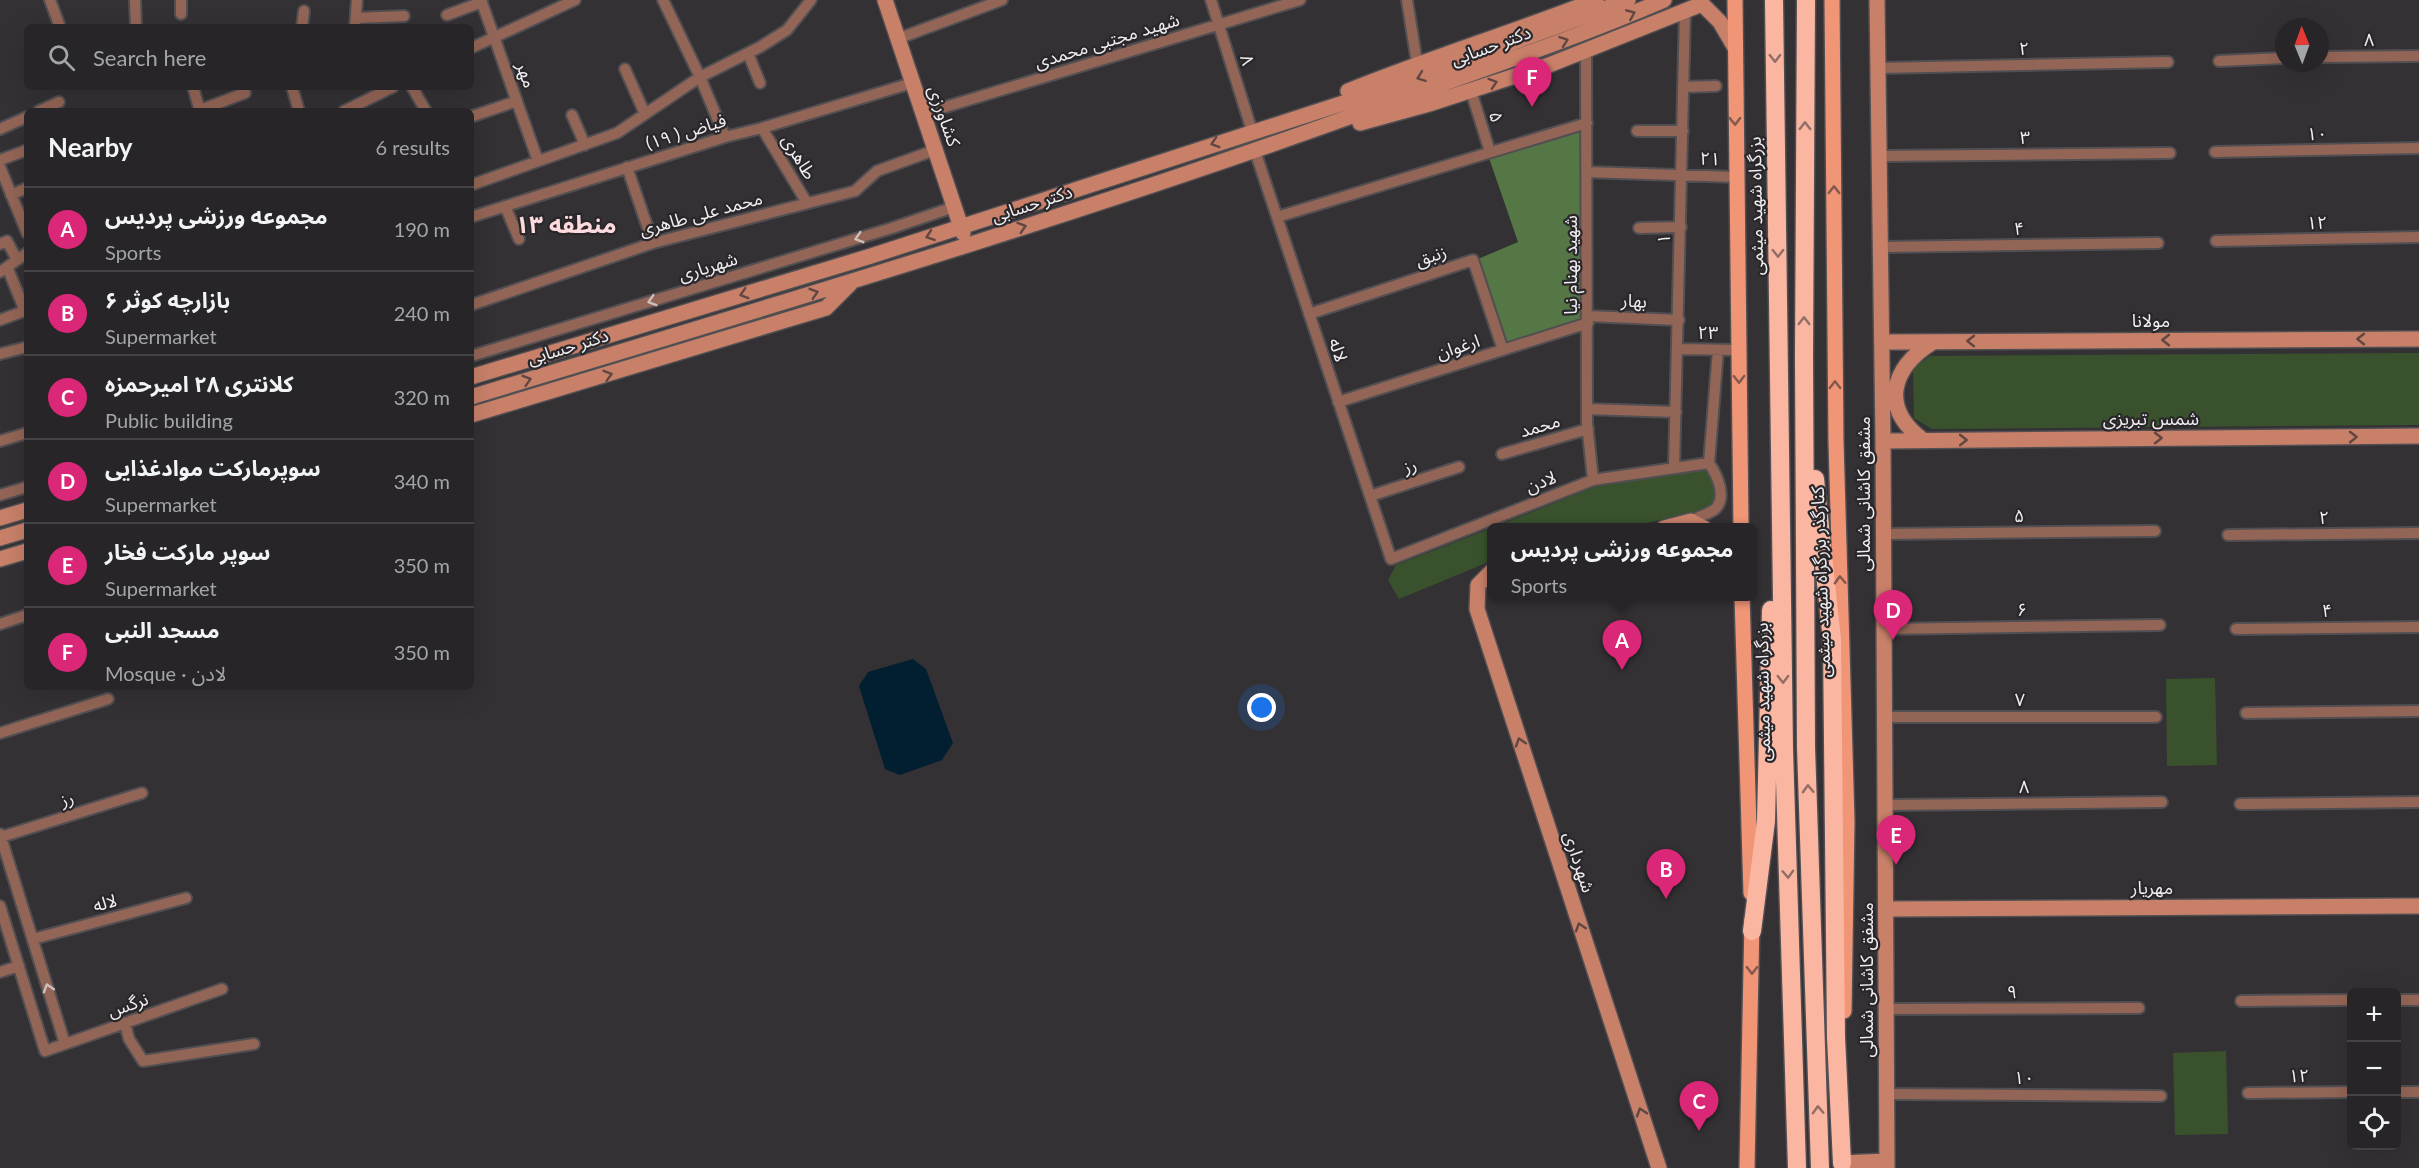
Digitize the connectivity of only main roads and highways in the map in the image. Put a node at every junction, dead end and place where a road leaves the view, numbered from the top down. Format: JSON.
{"nodes":[{"id":1,"x":1735,"y":0,"type":"edge"},
{"id":2,"x":1774,"y":0,"type":"edge"},
{"id":3,"x":1806,"y":0,"type":"edge"},
{"id":4,"x":1832,"y":0,"type":"edge"},
{"id":5,"x":1779,"y":357,"type":"junction"},
{"id":6,"x":1804,"y":357,"type":"junction"},
{"id":7,"x":1741,"y":523,"type":"edge"},
{"id":8,"x":1742,"y":601,"type":"edge"},
{"id":9,"x":1752,"y":931,"type":"junction"},
{"id":10,"x":1842,"y":1166,"type":"edge"},
{"id":11,"x":1747,"y":1168,"type":"edge"},
{"id":12,"x":1797,"y":1168,"type":"edge"},
{"id":13,"x":1820,"y":1168,"type":"edge"}],
"edges":[{"from":1,"to":7,"type":"main road","one_way":true},
{"from":2,"to":5,"type":"highway","name":"بزرگراه شهید میثمی","one_way":true},
{"from":6,"to":3,"type":"highway","one_way":true},
{"from":10,"to":4,"type":"main road","name":"کنارگذر بزرگراه شهید میثمی","one_way":true},
{"from":5,"to":9,"type":"highway"},
{"from":5,"to":12,"type":"highway","name":"بزرگراه شهید میثمی","one_way":true},
{"from":6,"to":10,"type":"highway"},
{"from":13,"to":6,"type":"highway","one_way":true},
{"from":8,"to":9,"type":"main road"},
{"from":9,"to":11,"type":"main road","one_way":true}]}
